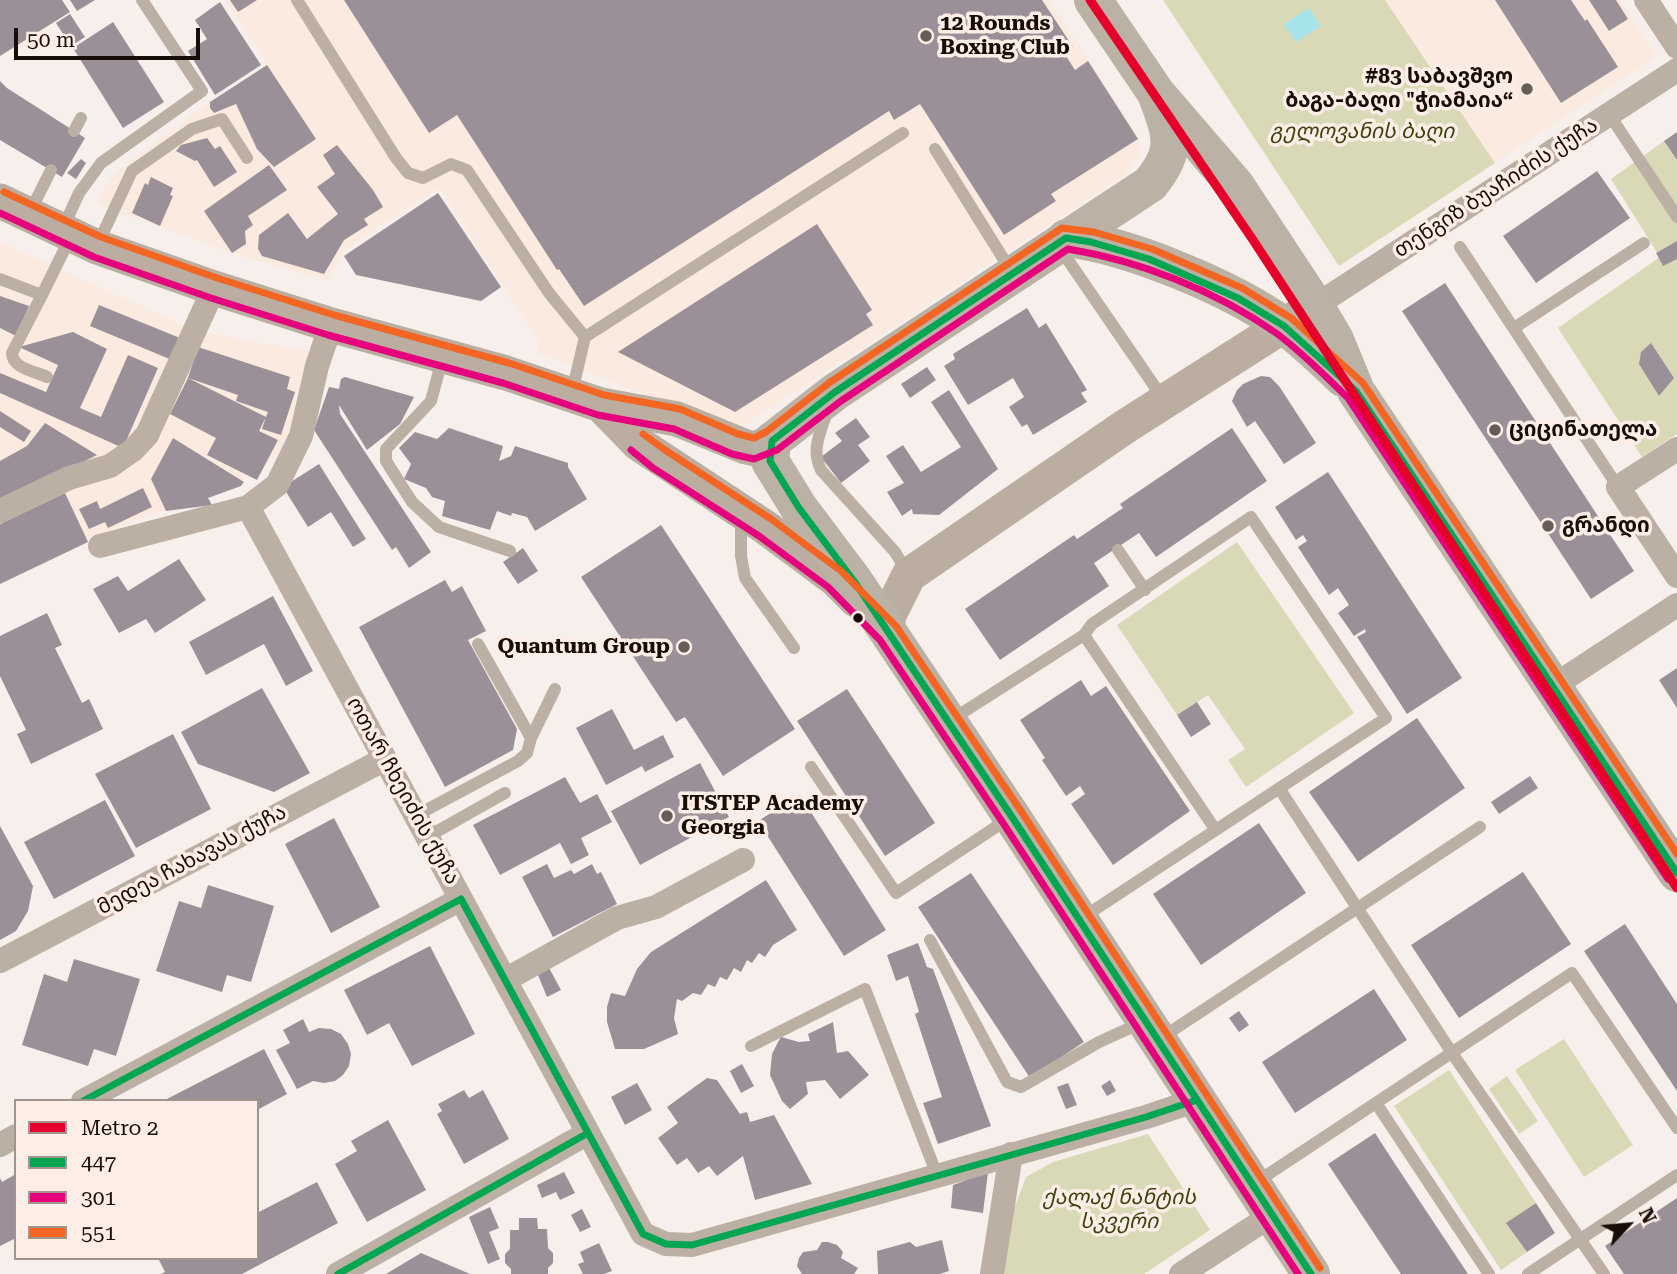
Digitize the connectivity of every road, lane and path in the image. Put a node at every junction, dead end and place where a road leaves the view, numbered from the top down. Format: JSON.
{"nodes":[{"id":1,"x":142,"y":0,"type":"edge"},
{"id":2,"x":298,"y":0,"type":"edge"},
{"id":3,"x":1093,"y":0,"type":"edge"},
{"id":4,"x":1646,"y":0,"type":"edge"},
{"id":5,"x":1677,"y":47,"type":"edge"},
{"id":6,"x":1677,"y":70,"type":"edge"},
{"id":7,"x":1156,"y":93,"type":"junction"},
{"id":8,"x":1609,"y":114,"type":"junction"},
{"id":9,"x":81,"y":118,"type":"dead end"},
{"id":10,"x":74,"y":131,"type":"dead end"},
{"id":11,"x":903,"y":133,"type":"dead end"},
{"id":12,"x":935,"y":149,"type":"dead end"},
{"id":13,"x":247,"y":158,"type":"dead end"},
{"id":14,"x":51,"y":170,"type":"dead end"},
{"id":15,"x":14,"y":208,"type":"edge"},
{"id":16,"x":1677,"y":217,"type":"edge"},
{"id":17,"x":77,"y":238,"type":"junction"},
{"id":18,"x":1061,"y":241,"type":"junction"},
{"id":19,"x":1644,"y":243,"type":"dead end"},
{"id":20,"x":1460,"y":247,"type":"dead end"},
{"id":21,"x":1012,"y":273,"type":"junction"},
{"id":22,"x":0,"y":279,"type":"edge"},
{"id":23,"x":214,"y":288,"type":"junction"},
{"id":24,"x":42,"y":295,"type":"junction"},
{"id":25,"x":1315,"y":306,"type":"junction"},
{"id":26,"x":1282,"y":325,"type":"junction"},
{"id":27,"x":331,"y":326,"type":"junction"},
{"id":28,"x":1514,"y":328,"type":"junction"},
{"id":29,"x":585,"y":337,"type":"junction"},
{"id":30,"x":443,"y":356,"type":"junction"},
{"id":31,"x":47,"y":377,"type":"dead end"},
{"id":32,"x":1356,"y":391,"type":"junction"},
{"id":33,"x":835,"y":392,"type":"junction"},
{"id":34,"x":586,"y":400,"type":"junction"},
{"id":35,"x":1164,"y":401,"type":"junction"},
{"id":36,"x":772,"y":441,"type":"junction"},
{"id":37,"x":1677,"y":449,"type":"edge"},
{"id":38,"x":1619,"y":487,"type":"junction"},
{"id":39,"x":248,"y":507,"type":"junction"},
{"id":40,"x":0,"y":511,"type":"edge"},
{"id":41,"x":740,"y":511,"type":"junction"},
{"id":42,"x":100,"y":546,"type":"dead end"},
{"id":43,"x":1118,"y":550,"type":"dead end"},
{"id":44,"x":510,"y":551,"type":"dead end"},
{"id":45,"x":909,"y":575,"type":"junction"},
{"id":46,"x":1677,"y":576,"type":"edge"},
{"id":47,"x":1145,"y":590,"type":"junction"},
{"id":48,"x":1677,"y":605,"type":"edge"},
{"id":49,"x":888,"y":633,"type":"junction"},
{"id":50,"x":1084,"y":635,"type":"junction"},
{"id":51,"x":478,"y":643,"type":"dead end"},
{"id":52,"x":794,"y":648,"type":"dead end"},
{"id":53,"x":1552,"y":687,"type":"junction"},
{"id":54,"x":555,"y":689,"type":"dead end"},
{"id":55,"x":948,"y":722,"type":"junction"},
{"id":56,"x":531,"y":738,"type":"junction"},
{"id":57,"x":385,"y":759,"type":"junction"},
{"id":58,"x":811,"y":766,"type":"dead end"},
{"id":59,"x":1279,"y":788,"type":"junction"},
{"id":60,"x":505,"y":793,"type":"dead end"},
{"id":61,"x":1012,"y":817,"type":"junction"},
{"id":62,"x":421,"y":826,"type":"junction"},
{"id":63,"x":1480,"y":827,"type":"dead end"},
{"id":64,"x":1215,"y":829,"type":"junction"},
{"id":65,"x":743,"y":860,"type":"dead end"},
{"id":66,"x":1677,"y":873,"type":"edge"},
{"id":67,"x":461,"y":899,"type":"junction"},
{"id":68,"x":1358,"y":907,"type":"junction"},
{"id":69,"x":1079,"y":920,"type":"junction"},
{"id":70,"x":930,"y":940,"type":"dead end"},
{"id":71,"x":0,"y":961,"type":"edge"},
{"id":72,"x":505,"y":980,"type":"junction"},
{"id":73,"x":1152,"y":1031,"type":"junction"},
{"id":74,"x":751,"y":1046,"type":"dead end"},
{"id":75,"x":1452,"y":1053,"type":"junction"},
{"id":76,"x":87,"y":1099,"type":"edge"},
{"id":77,"x":1197,"y":1100,"type":"junction"},
{"id":78,"x":1376,"y":1103,"type":"junction"},
{"id":79,"x":1677,"y":1128,"type":"edge"},
{"id":80,"x":588,"y":1133,"type":"junction"},
{"id":81,"x":1011,"y":1154,"type":"junction"},
{"id":82,"x":937,"y":1175,"type":"junction"},
{"id":83,"x":1677,"y":1175,"type":"edge"},
{"id":84,"x":1262,"y":1200,"type":"junction"},
{"id":85,"x":1579,"y":1239,"type":"junction"},
{"id":86,"x":338,"y":1274,"type":"edge"},
{"id":87,"x":992,"y":1274,"type":"edge"},
{"id":88,"x":1181,"y":1274,"type":"edge"},
{"id":89,"x":1311,"y":1274,"type":"edge"},
{"id":90,"x":1489,"y":1274,"type":"edge"},
{"id":91,"x":1528,"y":1274,"type":"edge"},
{"id":92,"x":1604,"y":1274,"type":"edge"}],
"edges":[{"from":1,"to":17,"type":"lane"},
{"from":2,"to":29,"type":"lane"},
{"from":3,"to":7,"type":"main road"},
{"from":4,"to":5,"type":"street"},
{"from":6,"to":8,"type":"street","name":"თენგიზ ბუაჩიძის ქუჩა"},
{"from":7,"to":18,"type":"main road"},
{"from":7,"to":25,"type":"main road"},
{"from":8,"to":16,"type":"lane"},
{"from":8,"to":25,"type":"street","name":"თენგიზ ბუაჩიძის ქუჩა"},
{"from":9,"to":10,"type":"lane"},
{"from":11,"to":29,"type":"lane"},
{"from":12,"to":21,"type":"lane"},
{"from":13,"to":17,"type":"lane"},
{"from":14,"to":15,"type":"lane"},
{"from":15,"to":17,"type":"main road"},
{"from":17,"to":23,"type":"main road"},
{"from":17,"to":24,"type":"lane"},
{"from":18,"to":21,"type":"main road"},
{"from":18,"to":26,"type":"main road"},
{"from":18,"to":35,"type":"lane"},
{"from":19,"to":28,"type":"lane"},
{"from":20,"to":28,"type":"lane"},
{"from":21,"to":33,"type":"main road"},
{"from":22,"to":24,"type":"lane"},
{"from":23,"to":27,"type":"main road"},
{"from":23,"to":40,"type":"street"},
{"from":24,"to":31,"type":"lane"},
{"from":25,"to":26,"type":"main road"},
{"from":25,"to":32,"type":"main road"},
{"from":26,"to":32,"type":"main road"},
{"from":26,"to":35,"type":"main road"},
{"from":27,"to":30,"type":"main road"},
{"from":27,"to":39,"type":"street"},
{"from":28,"to":38,"type":"lane"},
{"from":29,"to":34,"type":"lane"},
{"from":30,"to":34,"type":"main road"},
{"from":30,"to":44,"type":"lane"},
{"from":32,"to":53,"type":"main road"},
{"from":33,"to":36,"type":"main road"},
{"from":33,"to":45,"type":"lane"},
{"from":34,"to":36,"type":"main road"},
{"from":34,"to":41,"type":"main road"},
{"from":35,"to":45,"type":"main road"},
{"from":36,"to":49,"type":"main road"},
{"from":37,"to":38,"type":"street"},
{"from":38,"to":46,"type":"street"},
{"from":39,"to":42,"type":"street"},
{"from":39,"to":57,"type":"street","name":"ოთარ ჩხეიძის ქუჩა"},
{"from":41,"to":49,"type":"main road"},
{"from":41,"to":52,"type":"lane"},
{"from":43,"to":47,"type":"lane"},
{"from":45,"to":49,"type":"main road"},
{"from":47,"to":50,"type":"lane"},
{"from":47,"to":59,"type":"lane"},
{"from":48,"to":53,"type":"street"},
{"from":49,"to":55,"type":"main road"},
{"from":50,"to":55,"type":"lane"},
{"from":50,"to":64,"type":"lane"},
{"from":51,"to":56,"type":"lane"},
{"from":53,"to":66,"type":"main road"},
{"from":54,"to":56,"type":"lane"},
{"from":55,"to":61,"type":"main road"},
{"from":56,"to":62,"type":"lane"},
{"from":57,"to":62,"type":"street","name":"ოთარ ჩხეიძის ქუჩა"},
{"from":57,"to":71,"type":"street","name":"მედეა ჩახავას ქუჩა"},
{"from":58,"to":61,"type":"lane"},
{"from":59,"to":64,"type":"lane"},
{"from":59,"to":68,"type":"lane"},
{"from":60,"to":62,"type":"lane"},
{"from":61,"to":69,"type":"main road"},
{"from":62,"to":67,"type":"street","name":"ოთარ ჩხეიძის ქუჩა"},
{"from":63,"to":68,"type":"lane"},
{"from":64,"to":69,"type":"lane"},
{"from":65,"to":72,"type":"street"},
{"from":67,"to":72,"type":"street","name":"ოთარ ჩხეიძის ქუჩა"},
{"from":67,"to":76,"type":"street"},
{"from":68,"to":73,"type":"lane"},
{"from":68,"to":75,"type":"lane"},
{"from":69,"to":73,"type":"main road"},
{"from":70,"to":73,"type":"lane"},
{"from":72,"to":80,"type":"street","name":"ოთარ ჩხეიძის ქუჩა"},
{"from":73,"to":77,"type":"main road"},
{"from":74,"to":82,"type":"lane"},
{"from":75,"to":78,"type":"lane"},
{"from":75,"to":79,"type":"lane"},
{"from":75,"to":85,"type":"lane"},
{"from":77,"to":81,"type":"street","name":"ოთარ ჩხეიძის ქუჩა"},
{"from":77,"to":84,"type":"main road"},
{"from":78,"to":84,"type":"lane"},
{"from":78,"to":90,"type":"lane"},
{"from":80,"to":82,"type":"street","name":"ოთარ ჩხეიძის ქუჩა"},
{"from":80,"to":86,"type":"street"},
{"from":81,"to":82,"type":"street","name":"ოთარ ჩხეიძის ქუჩა"},
{"from":81,"to":87,"type":"street"},
{"from":83,"to":85,"type":"lane"},
{"from":84,"to":88,"type":"street"},
{"from":84,"to":89,"type":"main road"},
{"from":85,"to":91,"type":"lane"},
{"from":85,"to":92,"type":"lane"}]}
